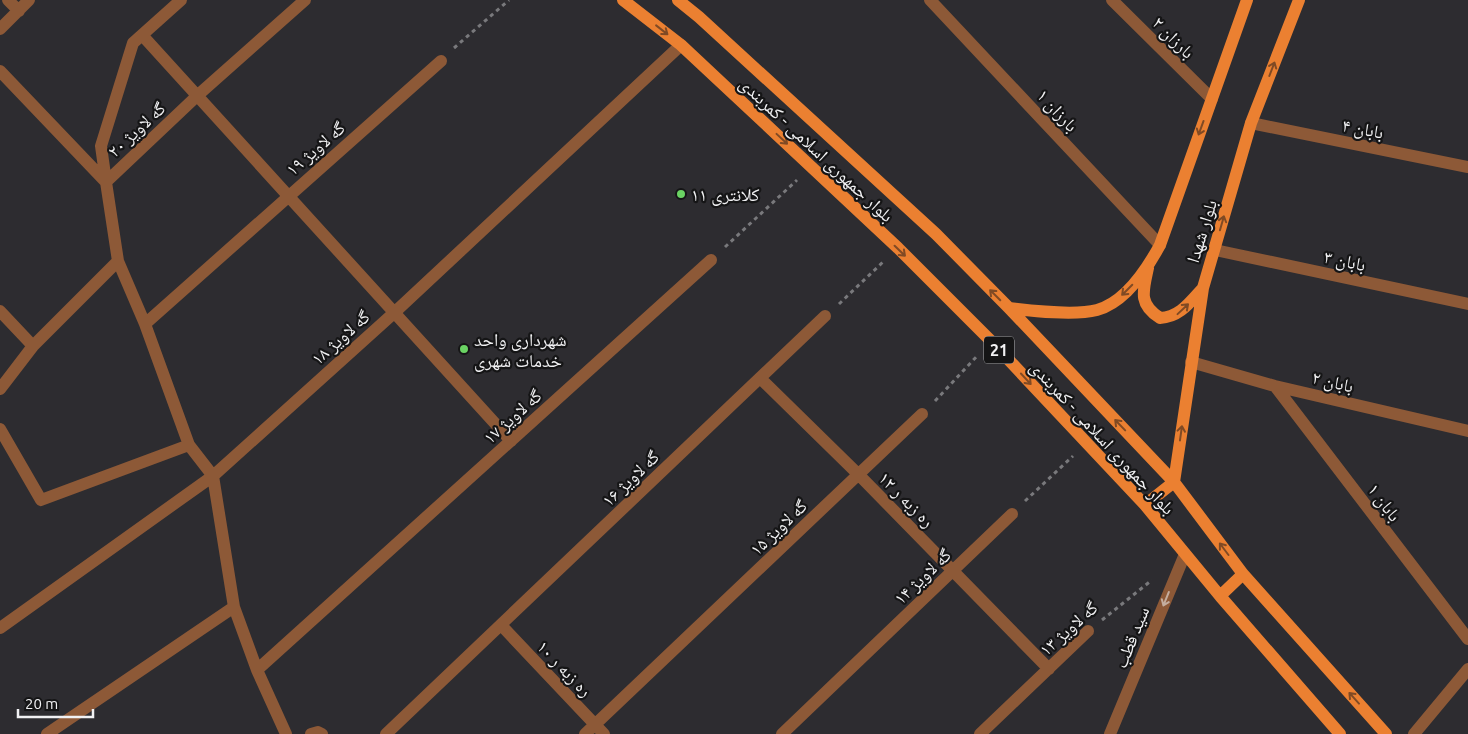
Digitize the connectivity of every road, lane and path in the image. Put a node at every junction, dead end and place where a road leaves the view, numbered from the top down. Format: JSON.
{"nodes":[{"id":1,"x":8,"y":0,"type":"edge"},
{"id":2,"x":29,"y":0,"type":"edge"},
{"id":3,"x":181,"y":0,"type":"edge"},
{"id":4,"x":305,"y":0,"type":"edge"},
{"id":5,"x":509,"y":0,"type":"edge"},
{"id":6,"x":623,"y":0,"type":"edge"},
{"id":7,"x":678,"y":0,"type":"edge"},
{"id":8,"x":930,"y":0,"type":"edge"},
{"id":9,"x":1112,"y":0,"type":"edge"},
{"id":10,"x":1247,"y":0,"type":"edge"},
{"id":11,"x":1299,"y":0,"type":"edge"},
{"id":12,"x":19,"y":11,"type":"junction"},
{"id":13,"x":0,"y":29,"type":"edge"},
{"id":14,"x":142,"y":35,"type":"junction"},
{"id":15,"x":681,"y":45,"type":"junction"},
{"id":16,"x":441,"y":60,"type":"joint"},
{"id":17,"x":0,"y":71,"type":"edge"},
{"id":18,"x":198,"y":95,"type":"junction"},
{"id":19,"x":1212,"y":99,"type":"junction"},
{"id":20,"x":1251,"y":123,"type":"junction"},
{"id":21,"x":811,"y":166,"type":"junction"},
{"id":22,"x":1468,"y":167,"type":"edge"},
{"id":23,"x":106,"y":182,"type":"junction"},
{"id":24,"x":289,"y":194,"type":"junction"},
{"id":25,"x":1160,"y":245,"type":"junction"},
{"id":26,"x":898,"y":248,"type":"junction"},
{"id":27,"x":1215,"y":250,"type":"junction"},
{"id":28,"x":118,"y":260,"type":"junction"},
{"id":29,"x":711,"y":260,"type":"joint"},
{"id":30,"x":1148,"y":268,"type":"junction"},
{"id":31,"x":1202,"y":288,"type":"junction"},
{"id":32,"x":1468,"y":304,"type":"edge"},
{"id":33,"x":1009,"y":308,"type":"junction"},
{"id":34,"x":0,"y":311,"type":"edge"},
{"id":35,"x":395,"y":312,"type":"junction"},
{"id":36,"x":825,"y":316,"type":"joint"},
{"id":37,"x":145,"y":324,"type":"junction"},
{"id":38,"x":991,"y":341,"type":"junction"},
{"id":39,"x":33,"y":346,"type":"junction"},
{"id":40,"x":1191,"y":362,"type":"junction"},
{"id":41,"x":760,"y":378,"type":"junction"},
{"id":42,"x":1275,"y":386,"type":"junction"},
{"id":43,"x":0,"y":389,"type":"edge"},
{"id":44,"x":922,"y":414,"type":"joint"},
{"id":45,"x":0,"y":430,"type":"edge"},
{"id":46,"x":1468,"y":431,"type":"edge"},
{"id":47,"x":511,"y":441,"type":"junction"},
{"id":48,"x":1086,"y":443,"type":"junction"},
{"id":49,"x":189,"y":445,"type":"junction"},
{"id":50,"x":859,"y":475,"type":"junction"},
{"id":51,"x":213,"y":476,"type":"junction"},
{"id":52,"x":1174,"y":482,"type":"junction"},
{"id":53,"x":1145,"y":505,"type":"junction"},
{"id":54,"x":1012,"y":514,"type":"joint"},
{"id":55,"x":1185,"y":554,"type":"junction"},
{"id":56,"x":954,"y":571,"type":"junction"},
{"id":57,"x":1243,"y":574,"type":"junction"},
{"id":58,"x":1155,"y":578,"type":"dead end"},
{"id":59,"x":1220,"y":596,"type":"junction"},
{"id":60,"x":234,"y":607,"type":"junction"},
{"id":61,"x":500,"y":625,"type":"junction"},
{"id":62,"x":0,"y":628,"type":"edge"},
{"id":63,"x":1088,"y":631,"type":"joint"},
{"id":64,"x":1468,"y":639,"type":"edge"},
{"id":65,"x":1049,"y":669,"type":"junction"},
{"id":66,"x":1468,"y":669,"type":"edge"},
{"id":67,"x":257,"y":670,"type":"junction"},
{"id":68,"x":600,"y":729,"type":"edge"},
{"id":69,"x":47,"y":734,"type":"edge"},
{"id":70,"x":286,"y":734,"type":"edge"},
{"id":71,"x":311,"y":734,"type":"edge"},
{"id":72,"x":322,"y":734,"type":"edge"},
{"id":73,"x":386,"y":734,"type":"edge"},
{"id":74,"x":585,"y":734,"type":"edge"},
{"id":75,"x":782,"y":734,"type":"edge"},
{"id":76,"x":980,"y":734,"type":"edge"},
{"id":77,"x":1110,"y":734,"type":"edge"},
{"id":78,"x":1340,"y":734,"type":"edge"},
{"id":79,"x":1386,"y":734,"type":"edge"},
{"id":80,"x":1414,"y":734,"type":"edge"}],
"edges":[{"from":1,"to":12,"type":"street"},
{"from":2,"to":12,"type":"street"},
{"from":3,"to":14,"type":"street"},
{"from":4,"to":18,"type":"street","name":"گه لاویژ ۲۰"},
{"from":5,"to":16,"type":"path"},
{"from":6,"to":15,"type":"main road","name":"بلوار جمهوری اسلامی - کمربندی","number":"21","one_way":true},
{"from":33,"to":7,"type":"main road","name":"بلوار جمهوری اسلامی - کمربندی","number":"21","one_way":true},
{"from":8,"to":25,"type":"street","name":"بارزان ۱"},
{"from":9,"to":19,"type":"street","name":"بارزان ۲"},
{"from":10,"to":19,"type":"main road","name":"بلوار شهدا"},
{"from":20,"to":11,"type":"main road","name":"بلوار شهدا","one_way":true},
{"from":12,"to":13,"type":"street"},
{"from":14,"to":18,"type":"street"},
{"from":14,"to":23,"type":"street"},
{"from":15,"to":21,"type":"main road","name":"بلوار جمهوری اسلامی - کمربندی","number":"21","one_way":true},
{"from":15,"to":35,"type":"street","name":"گه لاویژ ۱۸"},
{"from":16,"to":24,"type":"street","name":"۱۹ گه لاویژ"},
{"from":17,"to":23,"type":"street","name":"گه لاویژ ۲۰"},
{"from":18,"to":23,"type":"street","name":"گه لاویژ ۲۰"},
{"from":18,"to":24,"type":"street"},
{"from":19,"to":25,"type":"main road","name":"بلوار شهدا","one_way":true},
{"from":20,"to":22,"type":"street","name":"بابان ۴"},
{"from":27,"to":20,"type":"main road","name":"بلوار شهدا","one_way":true},
{"from":21,"to":26,"type":"main road","name":"بلوار جمهوری اسلامی - کمربندی","number":"21"},
{"from":21,"to":29,"type":"path"},
{"from":23,"to":28,"type":"street"},
{"from":24,"to":35,"type":"street"},
{"from":24,"to":37,"type":"street","name":"۱۹ گه لاویژ"},
{"from":25,"to":30,"type":"main road","name":"بلوار شهدا"},
{"from":26,"to":36,"type":"path"},
{"from":26,"to":38,"type":"main road","name":"بلوار جمهوری اسلامی - کمربندی","number":"21","one_way":true},
{"from":27,"to":31,"type":"main road","name":"بلوار شهدا"},
{"from":27,"to":32,"type":"street","name":"بابان ۳"},
{"from":28,"to":37,"type":"street"},
{"from":28,"to":39,"type":"street"},
{"from":29,"to":47,"type":"street","name":"گه لاویژ ۱۷"},
{"from":30,"to":31,"type":"main road","one_way":true},
{"from":30,"to":33,"type":"main road","name":"بلوار شهدا","one_way":true},
{"from":31,"to":40,"type":"main road","name":"بلوار شهدا"},
{"from":52,"to":33,"type":"main road","name":"بلوار جمهوری اسلامی - کمربندی","number":"21","one_way":true},
{"from":34,"to":39,"type":"street"},
{"from":35,"to":47,"type":"street"},
{"from":35,"to":51,"type":"street","name":"گه لاویژ ۱۸"},
{"from":36,"to":41,"type":"street","name":"۱۶ گه لاویژ"},
{"from":37,"to":49,"type":"street"},
{"from":38,"to":44,"type":"path"},
{"from":38,"to":48,"type":"main road","name":"بلوار جمهوری اسلامی - کمربندی","number":"21","one_way":true},
{"from":39,"to":43,"type":"street"},
{"from":40,"to":42,"type":"street","name":"بابان ۲"},
{"from":52,"to":40,"type":"main road","name":"بلوار شهدا","one_way":true},
{"from":41,"to":50,"type":"street","name":"ره زبه ر ۱۲"},
{"from":41,"to":61,"type":"street","name":"۱۶ گه لاویژ"},
{"from":42,"to":46,"type":"street","name":"بابان ۲"},
{"from":42,"to":64,"type":"street","name":"بابان ۱"},
{"from":44,"to":50,"type":"street","name":"گه لاویژ ۱۵"},
{"from":45,"to":49,"type":"street"},
{"from":47,"to":67,"type":"street","name":"گه لاویژ ۱۷"},
{"from":48,"to":53,"type":"main road","name":"بلوار جمهوری اسلامی - کمربندی","number":"21"},
{"from":48,"to":54,"type":"path"},
{"from":49,"to":51,"type":"street"},
{"from":50,"to":56,"type":"street","name":"ره زبه ر ۱۲"},
{"from":50,"to":68,"type":"street","name":"گه لاویژ ۱۵"},
{"from":51,"to":60,"type":"street"},
{"from":51,"to":62,"type":"street","name":"گه لاویژ ۱۸"},
{"from":52,"to":53,"type":"main road"},
{"from":57,"to":52,"type":"main road","name":"بلوار جمهوری اسلامی - کمربندی","number":"21","one_way":true},
{"from":53,"to":55,"type":"main road","name":"بلوار جمهوری اسلامی - کمربندی","number":"21"},
{"from":54,"to":56,"type":"street","name":"گه لاویژ ۱۴"},
{"from":55,"to":59,"type":"main road","name":"بلوار جمهوری اسلامی - کمربندی","number":"21"},
{"from":55,"to":77,"type":"street","name":"سید قطب","one_way":true},
{"from":56,"to":65,"type":"street","name":"ره زبه ر ۱۲"},
{"from":56,"to":75,"type":"street","name":"گه لاویژ ۱۴"},
{"from":57,"to":59,"type":"main road"},
{"from":79,"to":57,"type":"main road","name":"بلوار جمهوری اسلامی - کمربندی","number":"21","one_way":true},
{"from":58,"to":63,"type":"path","name":"گه لاویژ ۱۳"},
{"from":59,"to":78,"type":"main road","name":"بلوار جمهوری اسلامی - کمربندی","number":"21"},
{"from":60,"to":67,"type":"street"},
{"from":60,"to":69,"type":"street"},
{"from":61,"to":68,"type":"street","name":"ره زبه ر ۱۰"},
{"from":61,"to":73,"type":"street","name":"۱۶ گه لاویژ"},
{"from":63,"to":65,"type":"street","name":"گه لاویژ ۱۳"},
{"from":65,"to":76,"type":"street","name":"گه لاویژ ۱۳"},
{"from":66,"to":80,"type":"street"},
{"from":67,"to":70,"type":"street"},
{"from":68,"to":74,"type":"street","name":"گه لاویژ ۱۵"},
{"from":71,"to":72,"type":"street"}]}
